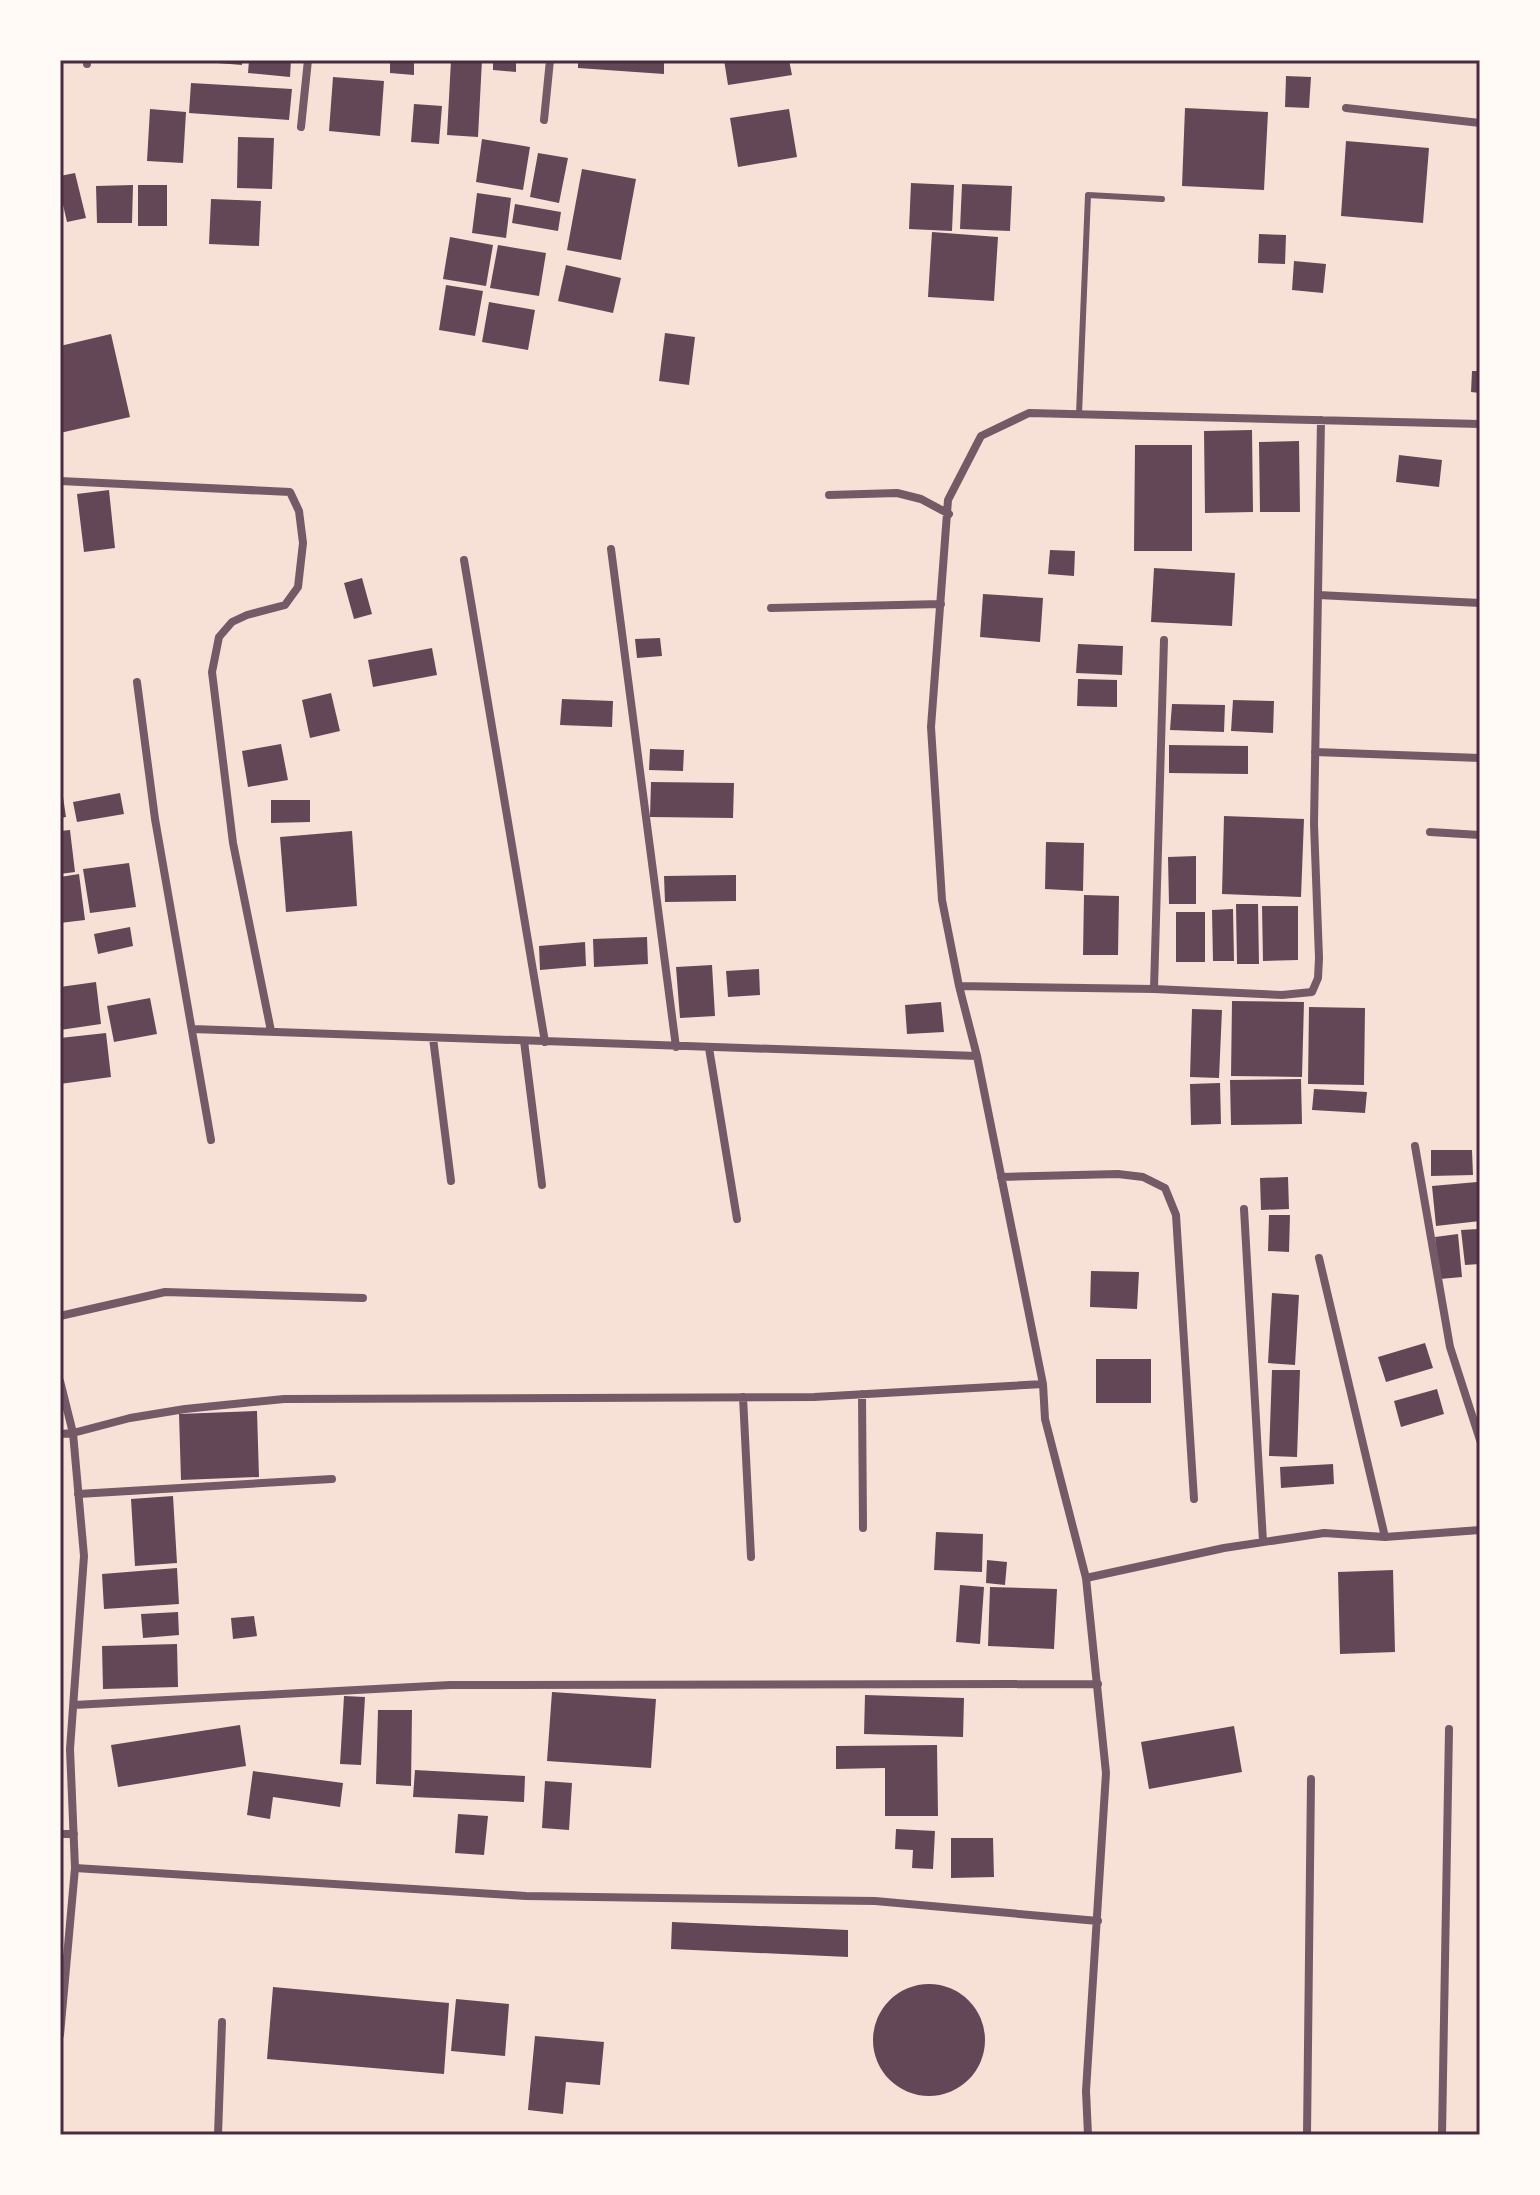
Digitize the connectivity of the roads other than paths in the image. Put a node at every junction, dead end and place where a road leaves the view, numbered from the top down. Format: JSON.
{"nodes":[{"id":1,"x":308,"y":60,"type":"edge"},
{"id":2,"x":550,"y":60,"type":"edge"},
{"id":3,"x":1346,"y":108,"type":"dead end"},
{"id":4,"x":544,"y":120,"type":"dead end"},
{"id":5,"x":1480,"y":123,"type":"edge"},
{"id":6,"x":301,"y":127,"type":"dead end"},
{"id":7,"x":1162,"y":199,"type":"dead end"},
{"id":8,"x":1079,"y":414,"type":"junction"},
{"id":9,"x":1321,"y":420,"type":"junction"},
{"id":10,"x":1480,"y":424,"type":"edge"},
{"id":11,"x":60,"y":481,"type":"edge"},
{"id":12,"x":829,"y":495,"type":"dead end"},
{"id":13,"x":949,"y":514,"type":"junction"},
{"id":14,"x":611,"y":549,"type":"dead end"},
{"id":15,"x":464,"y":560,"type":"dead end"},
{"id":16,"x":1318,"y":595,"type":"junction"},
{"id":17,"x":1480,"y":603,"type":"edge"},
{"id":18,"x":941,"y":604,"type":"junction"},
{"id":19,"x":771,"y":608,"type":"dead end"},
{"id":20,"x":1164,"y":640,"type":"dead end"},
{"id":21,"x":137,"y":682,"type":"dead end"},
{"id":22,"x":1315,"y":752,"type":"junction"},
{"id":23,"x":1480,"y":758,"type":"edge"},
{"id":24,"x":1430,"y":832,"type":"dead end"},
{"id":25,"x":1480,"y":835,"type":"edge"},
{"id":26,"x":959,"y":986,"type":"junction"},
{"id":27,"x":1154,"y":989,"type":"junction"},
{"id":28,"x":192,"y":1029,"type":"junction"},
{"id":29,"x":271,"y":1031,"type":"junction"},
{"id":30,"x":433,"y":1038,"type":"junction"},
{"id":31,"x":524,"y":1041,"type":"junction"},
{"id":32,"x":545,"y":1042,"type":"junction"},
{"id":33,"x":676,"y":1047,"type":"junction"},
{"id":34,"x":709,"y":1048,"type":"junction"},
{"id":35,"x":977,"y":1056,"type":"junction"},
{"id":36,"x":211,"y":1140,"type":"dead end"},
{"id":37,"x":1415,"y":1146,"type":"dead end"},
{"id":38,"x":1001,"y":1177,"type":"junction"},
{"id":39,"x":451,"y":1181,"type":"dead end"},
{"id":40,"x":542,"y":1185,"type":"dead end"},
{"id":41,"x":1244,"y":1209,"type":"dead end"},
{"id":42,"x":737,"y":1219,"type":"dead end"},
{"id":43,"x":1319,"y":1258,"type":"dead end"},
{"id":44,"x":363,"y":1298,"type":"dead end"},
{"id":45,"x":60,"y":1316,"type":"edge"},
{"id":46,"x":60,"y":1381,"type":"edge"},
{"id":47,"x":1043,"y":1384,"type":"junction"},
{"id":48,"x":862,"y":1394,"type":"junction"},
{"id":49,"x":743,"y":1397,"type":"junction"},
{"id":50,"x":73,"y":1433,"type":"junction"},
{"id":51,"x":60,"y":1434,"type":"edge"},
{"id":52,"x":1480,"y":1440,"type":"edge"},
{"id":53,"x":332,"y":1479,"type":"dead end"},
{"id":54,"x":78,"y":1494,"type":"junction"},
{"id":55,"x":1194,"y":1499,"type":"dead end"},
{"id":56,"x":863,"y":1528,"type":"dead end"},
{"id":57,"x":1480,"y":1530,"type":"edge"},
{"id":58,"x":1385,"y":1537,"type":"junction"},
{"id":59,"x":1263,"y":1542,"type":"junction"},
{"id":60,"x":751,"y":1557,"type":"dead end"},
{"id":61,"x":1086,"y":1578,"type":"junction"},
{"id":62,"x":1098,"y":1684,"type":"junction"},
{"id":63,"x":74,"y":1705,"type":"junction"},
{"id":64,"x":1449,"y":1729,"type":"dead end"},
{"id":65,"x":1311,"y":1779,"type":"dead end"},
{"id":66,"x":60,"y":1834,"type":"edge"},
{"id":67,"x":74,"y":1834,"type":"junction"},
{"id":68,"x":75,"y":1868,"type":"junction"},
{"id":69,"x":1098,"y":1921,"type":"junction"},
{"id":70,"x":222,"y":2022,"type":"dead end"},
{"id":71,"x":60,"y":2035,"type":"edge"},
{"id":72,"x":218,"y":2135,"type":"edge"},
{"id":73,"x":1088,"y":2135,"type":"edge"},
{"id":74,"x":1307,"y":2135,"type":"edge"},
{"id":75,"x":1442,"y":2135,"type":"edge"}],
"edges":[{"from":1,"to":6,"type":"street"},
{"from":2,"to":4,"type":"street"},
{"from":3,"to":5,"type":"street"},
{"from":7,"to":8,"type":"lane"},
{"from":8,"to":9,"type":"street"},
{"from":8,"to":13,"type":"street"},
{"from":9,"to":10,"type":"street"},
{"from":9,"to":16,"type":"street"},
{"from":11,"to":29,"type":"street"},
{"from":12,"to":13,"type":"street"},
{"from":13,"to":18,"type":"street"},
{"from":14,"to":33,"type":"street"},
{"from":15,"to":32,"type":"street"},
{"from":16,"to":17,"type":"street"},
{"from":16,"to":22,"type":"street"},
{"from":18,"to":19,"type":"street"},
{"from":18,"to":26,"type":"street"},
{"from":20,"to":27,"type":"street"},
{"from":21,"to":28,"type":"street"},
{"from":22,"to":23,"type":"street"},
{"from":22,"to":27,"type":"street"},
{"from":24,"to":25,"type":"street"},
{"from":26,"to":27,"type":"street"},
{"from":26,"to":35,"type":"street"},
{"from":28,"to":29,"type":"street"},
{"from":28,"to":36,"type":"street"},
{"from":29,"to":30,"type":"street"},
{"from":30,"to":31,"type":"street"},
{"from":30,"to":39,"type":"street"},
{"from":31,"to":32,"type":"street"},
{"from":31,"to":40,"type":"street"},
{"from":32,"to":33,"type":"street"},
{"from":33,"to":34,"type":"street"},
{"from":34,"to":35,"type":"street"},
{"from":34,"to":42,"type":"street"},
{"from":35,"to":38,"type":"street"},
{"from":37,"to":52,"type":"street"},
{"from":38,"to":47,"type":"street"},
{"from":38,"to":55,"type":"street"},
{"from":41,"to":59,"type":"street"},
{"from":43,"to":58,"type":"street"},
{"from":44,"to":45,"type":"street"},
{"from":46,"to":50,"type":"street"},
{"from":47,"to":48,"type":"street"},
{"from":47,"to":61,"type":"street"},
{"from":48,"to":49,"type":"street"},
{"from":48,"to":56,"type":"street"},
{"from":49,"to":50,"type":"street"},
{"from":49,"to":60,"type":"street"},
{"from":50,"to":51,"type":"street"},
{"from":50,"to":54,"type":"street"},
{"from":53,"to":54,"type":"street"},
{"from":54,"to":63,"type":"street"},
{"from":57,"to":58,"type":"street"},
{"from":58,"to":59,"type":"street"},
{"from":59,"to":61,"type":"street"},
{"from":61,"to":62,"type":"street"},
{"from":62,"to":63,"type":"street"},
{"from":62,"to":69,"type":"street"},
{"from":63,"to":67,"type":"street"},
{"from":64,"to":75,"type":"street"},
{"from":65,"to":74,"type":"street"},
{"from":66,"to":67,"type":"street"},
{"from":67,"to":68,"type":"street"},
{"from":68,"to":69,"type":"street"},
{"from":68,"to":71,"type":"street"},
{"from":69,"to":73,"type":"street"},
{"from":70,"to":72,"type":"street"}]}
